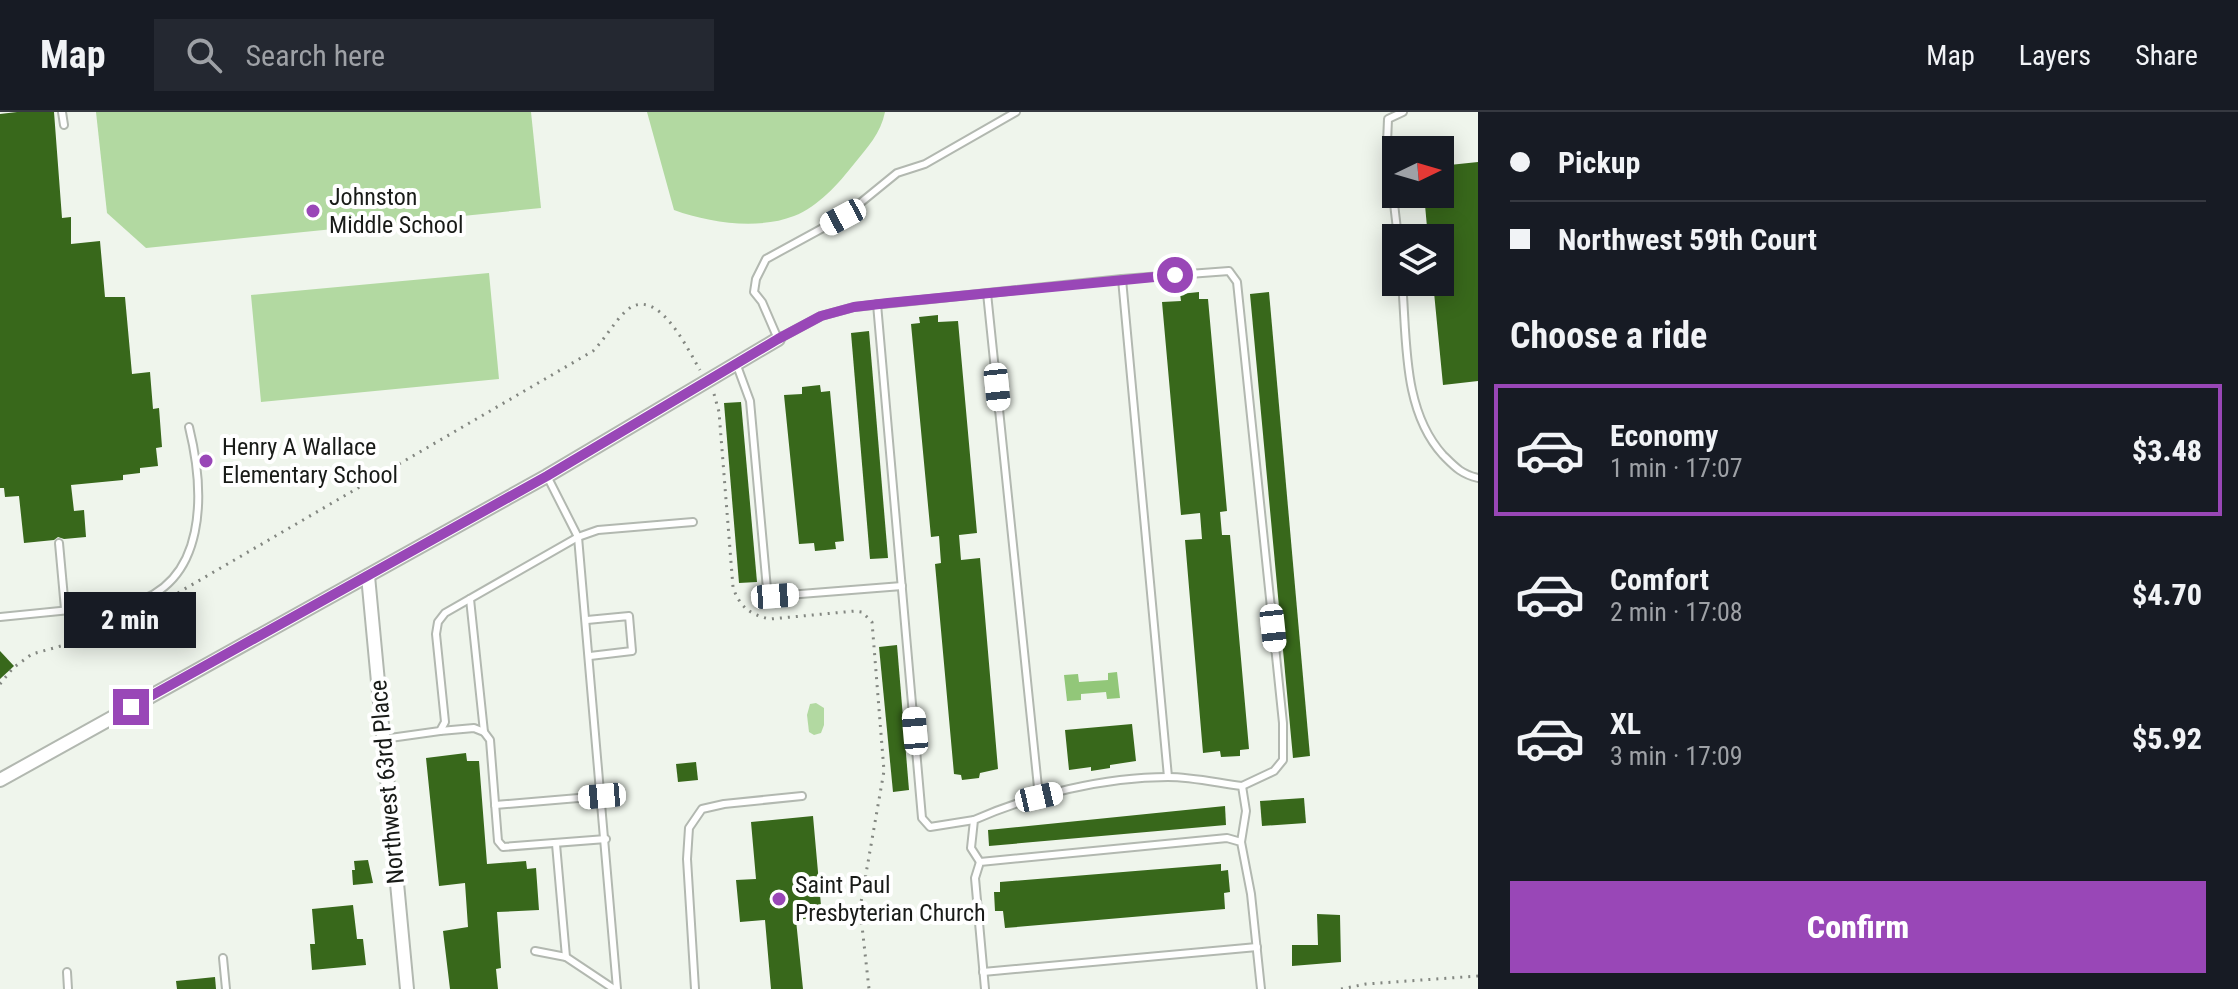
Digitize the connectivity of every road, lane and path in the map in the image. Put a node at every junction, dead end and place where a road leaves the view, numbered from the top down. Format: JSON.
{"nodes":[{"id":1,"x":62,"y":112,"type":"edge"},
{"id":2,"x":1016,"y":112,"type":"edge"},
{"id":3,"x":1403,"y":112,"type":"edge"},
{"id":4,"x":64,"y":125,"type":"dead end"},
{"id":5,"x":1396,"y":224,"type":"edge"},
{"id":6,"x":1122,"y":279,"type":"junction"},
{"id":7,"x":987,"y":293,"type":"junction"},
{"id":8,"x":1403,"y":296,"type":"edge"},
{"id":9,"x":877,"y":304,"type":"junction"},
{"id":10,"x":778,"y":339,"type":"junction"},
{"id":11,"x":694,"y":359,"type":"dead end"},
{"id":12,"x":736,"y":363,"type":"junction"},
{"id":13,"x":707,"y":381,"type":"junction"},
{"id":14,"x":189,"y":427,"type":"dead end"},
{"id":15,"x":547,"y":476,"type":"junction"},
{"id":16,"x":1478,"y":478,"type":"edge"},
{"id":17,"x":693,"y":522,"type":"dead end"},
{"id":18,"x":578,"y":537,"type":"junction"},
{"id":19,"x":59,"y":543,"type":"dead end"},
{"id":20,"x":368,"y":576,"type":"junction"},
{"id":21,"x":902,"y":586,"type":"junction"},
{"id":22,"x":470,"y":599,"type":"junction"},
{"id":23,"x":65,"y":609,"type":"junction"},
{"id":24,"x":0,"y":617,"type":"edge"},
{"id":25,"x":587,"y":620,"type":"junction"},
{"id":26,"x":590,"y":656,"type":"junction"},
{"id":27,"x":0,"y":684,"type":"edge"},
{"id":28,"x":440,"y":731,"type":"junction"},
{"id":29,"x":484,"y":732,"type":"junction"},
{"id":30,"x":383,"y":739,"type":"junction"},
{"id":31,"x":1168,"y":777,"type":"junction"},
{"id":32,"x":0,"y":780,"type":"edge"},
{"id":33,"x":1242,"y":786,"type":"junction"},
{"id":34,"x":602,"y":796,"type":"junction"},
{"id":35,"x":802,"y":796,"type":"dead end"},
{"id":36,"x":1039,"y":797,"type":"junction"},
{"id":37,"x":495,"y":805,"type":"junction"},
{"id":38,"x":974,"y":820,"type":"junction"},
{"id":39,"x":606,"y":839,"type":"junction"},
{"id":40,"x":1241,"y":842,"type":"junction"},
{"id":41,"x":556,"y":844,"type":"junction"},
{"id":42,"x":980,"y":862,"type":"junction"},
{"id":43,"x":1257,"y":947,"type":"junction"},
{"id":44,"x":535,"y":951,"type":"dead end"},
{"id":45,"x":566,"y":957,"type":"junction"},
{"id":46,"x":223,"y":958,"type":"dead end"},
{"id":47,"x":67,"y":972,"type":"dead end"},
{"id":48,"x":983,"y":972,"type":"junction"},
{"id":49,"x":1478,"y":976,"type":"edge"},
{"id":50,"x":68,"y":989,"type":"edge"},
{"id":51,"x":226,"y":989,"type":"edge"},
{"id":52,"x":407,"y":989,"type":"edge"},
{"id":53,"x":616,"y":989,"type":"edge"},
{"id":54,"x":695,"y":989,"type":"edge"},
{"id":55,"x":869,"y":989,"type":"edge"},
{"id":56,"x":985,"y":989,"type":"edge"},
{"id":57,"x":1261,"y":989,"type":"edge"},
{"id":58,"x":1341,"y":989,"type":"edge"}],
"edges":[{"from":1,"to":4,"type":"lane"},
{"from":2,"to":10,"type":"lane"},
{"from":3,"to":5,"type":"lane"},
{"from":6,"to":7,"type":"lane"},
{"from":6,"to":31,"type":"lane"},
{"from":6,"to":33,"type":"lane"},
{"from":7,"to":9,"type":"lane"},
{"from":7,"to":36,"type":"lane"},
{"from":8,"to":16,"type":"lane"},
{"from":9,"to":10,"type":"lane"},
{"from":9,"to":21,"type":"lane"},
{"from":10,"to":12,"type":"street"},
{"from":11,"to":27,"type":"path"},
{"from":12,"to":13,"type":"street"},
{"from":12,"to":21,"type":"lane"},
{"from":13,"to":15,"type":"street"},
{"from":13,"to":55,"type":"path"},
{"from":14,"to":23,"type":"lane"},
{"from":15,"to":18,"type":"lane"},
{"from":15,"to":20,"type":"street"},
{"from":17,"to":18,"type":"lane"},
{"from":18,"to":22,"type":"lane"},
{"from":18,"to":25,"type":"lane"},
{"from":19,"to":23,"type":"lane"},
{"from":20,"to":30,"type":"street","name":"Northwest 63rd Place"},
{"from":20,"to":32,"type":"street"},
{"from":21,"to":38,"type":"lane"},
{"from":22,"to":28,"type":"lane"},
{"from":22,"to":29,"type":"lane"},
{"from":23,"to":24,"type":"lane"},
{"from":25,"to":26,"type":"lane"},
{"from":25,"to":26,"type":"lane"},
{"from":26,"to":34,"type":"lane"},
{"from":28,"to":29,"type":"lane"},
{"from":28,"to":30,"type":"lane"},
{"from":29,"to":37,"type":"lane"},
{"from":30,"to":52,"type":"street","name":"Northwest 63rd Place"},
{"from":31,"to":33,"type":"lane"},
{"from":31,"to":36,"type":"lane"},
{"from":33,"to":40,"type":"lane"},
{"from":34,"to":37,"type":"lane"},
{"from":34,"to":39,"type":"lane"},
{"from":35,"to":54,"type":"lane"},
{"from":36,"to":38,"type":"lane"},
{"from":37,"to":41,"type":"lane"},
{"from":38,"to":42,"type":"lane"},
{"from":39,"to":41,"type":"lane"},
{"from":39,"to":53,"type":"lane"},
{"from":40,"to":42,"type":"lane"},
{"from":40,"to":43,"type":"lane"},
{"from":41,"to":45,"type":"lane"},
{"from":42,"to":48,"type":"lane"},
{"from":43,"to":48,"type":"lane"},
{"from":43,"to":57,"type":"lane"},
{"from":44,"to":45,"type":"lane"},
{"from":45,"to":53,"type":"lane"},
{"from":46,"to":51,"type":"lane"},
{"from":47,"to":50,"type":"lane"},
{"from":48,"to":56,"type":"lane"},
{"from":49,"to":58,"type":"path"}]}
